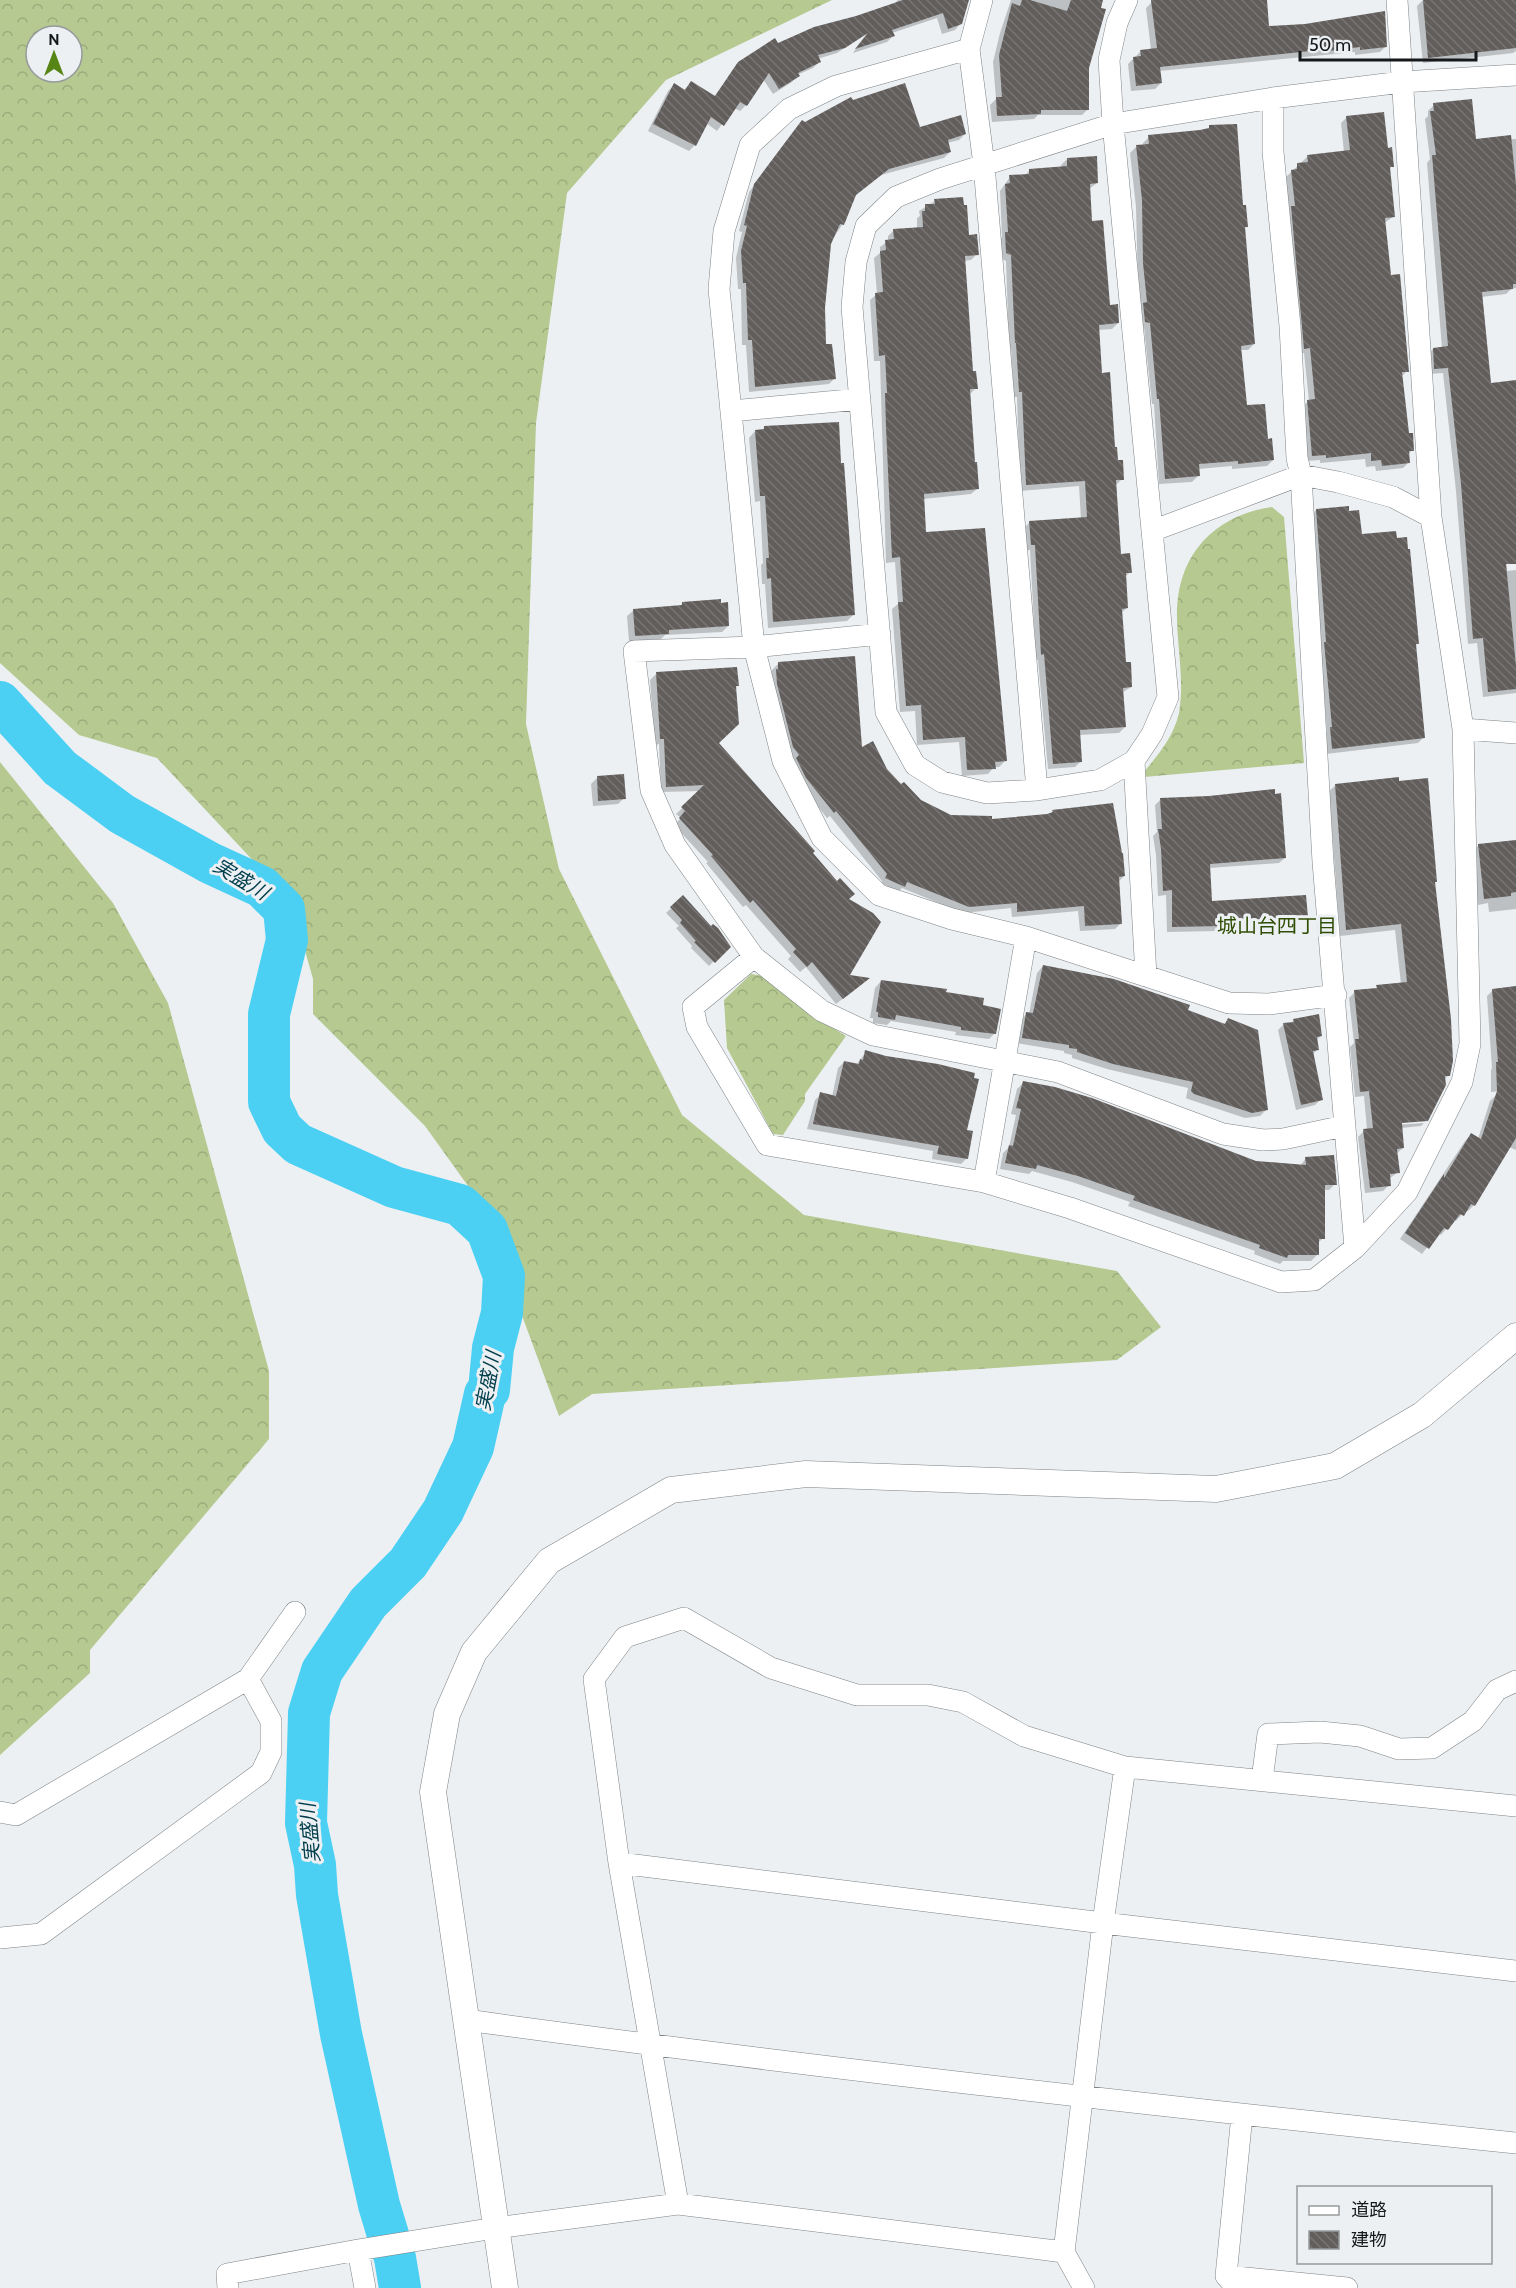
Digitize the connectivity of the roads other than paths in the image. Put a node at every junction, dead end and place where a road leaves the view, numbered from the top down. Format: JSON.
{"nodes":[{"id":1,"x":982,"y":0,"type":"edge"},
{"id":2,"x":1127,"y":0,"type":"edge"},
{"id":3,"x":1397,"y":0,"type":"edge"},
{"id":4,"x":969,"y":49,"type":"junction"},
{"id":5,"x":1516,"y":75,"type":"edge"},
{"id":6,"x":1402,"y":82,"type":"junction"},
{"id":7,"x":1273,"y":98,"type":"junction"},
{"id":8,"x":1113,"y":124,"type":"junction"},
{"id":9,"x":984,"y":165,"type":"junction"},
{"id":10,"x":860,"y":399,"type":"junction"},
{"id":11,"x":731,"y":411,"type":"junction"},
{"id":12,"x":1301,"y":475,"type":"junction"},
{"id":13,"x":1431,"y":517,"type":"junction"},
{"id":14,"x":1152,"y":531,"type":"junction"},
{"id":15,"x":880,"y":634,"type":"junction"},
{"id":16,"x":754,"y":647,"type":"junction"},
{"id":17,"x":1463,"y":729,"type":"junction"},
{"id":18,"x":1516,"y":733,"type":"edge"},
{"id":19,"x":1134,"y":761,"type":"junction"},
{"id":20,"x":1037,"y":790,"type":"junction"},
{"id":21,"x":1026,"y":937,"type":"junction"},
{"id":22,"x":754,"y":957,"type":"junction"},
{"id":23,"x":1146,"y":976,"type":"junction"},
{"id":24,"x":1336,"y":994,"type":"junction"},
{"id":25,"x":1004,"y":1062,"type":"junction"},
{"id":26,"x":1344,"y":1126,"type":"junction"},
{"id":27,"x":984,"y":1182,"type":"junction"},
{"id":28,"x":1355,"y":1248,"type":"junction"},
{"id":29,"x":1516,"y":1336,"type":"edge"},
{"id":30,"x":295,"y":1612,"type":"dead end"},
{"id":31,"x":248,"y":1679,"type":"junction"},
{"id":32,"x":1516,"y":1682,"type":"edge"},
{"id":33,"x":1125,"y":1767,"type":"junction"},
{"id":34,"x":1262,"y":1780,"type":"junction"},
{"id":35,"x":1516,"y":1806,"type":"edge"},
{"id":36,"x":0,"y":1812,"type":"edge"},
{"id":37,"x":619,"y":1863,"type":"junction"},
{"id":38,"x":1103,"y":1923,"type":"junction"},
{"id":39,"x":0,"y":1938,"type":"edge"},
{"id":40,"x":1516,"y":1971,"type":"edge"},
{"id":41,"x":466,"y":2020,"type":"junction"},
{"id":42,"x":650,"y":2046,"type":"junction"},
{"id":43,"x":1082,"y":2096,"type":"junction"},
{"id":44,"x":1242,"y":2115,"type":"junction"},
{"id":45,"x":1516,"y":2144,"type":"edge"},
{"id":46,"x":678,"y":2204,"type":"junction"},
{"id":47,"x":495,"y":2228,"type":"junction"},
{"id":48,"x":358,"y":2250,"type":"junction"},
{"id":49,"x":1064,"y":2252,"type":"junction"},
{"id":50,"x":1232,"y":2282,"type":"edge"},
{"id":51,"x":228,"y":2288,"type":"edge"},
{"id":52,"x":365,"y":2288,"type":"edge"},
{"id":53,"x":505,"y":2288,"type":"edge"},
{"id":54,"x":1084,"y":2288,"type":"edge"},
{"id":55,"x":1347,"y":2288,"type":"edge"}],
"edges":[{"from":1,"to":4,"type":"street"},
{"from":2,"to":8,"type":"street"},
{"from":3,"to":6,"type":"street"},
{"from":4,"to":9,"type":"street"},
{"from":4,"to":11,"type":"street"},
{"from":5,"to":6,"type":"street"},
{"from":6,"to":7,"type":"street"},
{"from":6,"to":13,"type":"street"},
{"from":7,"to":8,"type":"street"},
{"from":7,"to":12,"type":"street"},
{"from":8,"to":9,"type":"street"},
{"from":8,"to":14,"type":"street"},
{"from":9,"to":10,"type":"street"},
{"from":9,"to":20,"type":"street"},
{"from":10,"to":11,"type":"street"},
{"from":10,"to":15,"type":"street"},
{"from":11,"to":16,"type":"street"},
{"from":12,"to":13,"type":"street"},
{"from":12,"to":14,"type":"street"},
{"from":12,"to":24,"type":"street"},
{"from":13,"to":17,"type":"street"},
{"from":14,"to":19,"type":"street"},
{"from":15,"to":16,"type":"street"},
{"from":15,"to":20,"type":"street"},
{"from":16,"to":21,"type":"street"},
{"from":16,"to":22,"type":"street"},
{"from":17,"to":18,"type":"street"},
{"from":17,"to":28,"type":"street"},
{"from":19,"to":20,"type":"street"},
{"from":19,"to":23,"type":"street"},
{"from":21,"to":23,"type":"street"},
{"from":21,"to":25,"type":"street"},
{"from":22,"to":25,"type":"street"},
{"from":22,"to":27,"type":"street"},
{"from":23,"to":24,"type":"street"},
{"from":24,"to":26,"type":"street"},
{"from":25,"to":26,"type":"street"},
{"from":25,"to":27,"type":"street"},
{"from":26,"to":28,"type":"street"},
{"from":27,"to":28,"type":"street"},
{"from":29,"to":41,"type":"street"},
{"from":30,"to":31,"type":"street"},
{"from":31,"to":36,"type":"street"},
{"from":31,"to":39,"type":"street"},
{"from":32,"to":34,"type":"street"},
{"from":33,"to":34,"type":"street"},
{"from":33,"to":37,"type":"street"},
{"from":33,"to":38,"type":"street"},
{"from":34,"to":35,"type":"street"},
{"from":37,"to":38,"type":"street"},
{"from":37,"to":42,"type":"street"},
{"from":38,"to":40,"type":"street"},
{"from":38,"to":43,"type":"street"},
{"from":41,"to":42,"type":"street"},
{"from":41,"to":47,"type":"street"},
{"from":42,"to":43,"type":"street"},
{"from":42,"to":46,"type":"street"},
{"from":43,"to":44,"type":"street"},
{"from":43,"to":49,"type":"street"},
{"from":44,"to":45,"type":"street"},
{"from":44,"to":50,"type":"street"},
{"from":46,"to":47,"type":"street"},
{"from":46,"to":49,"type":"street"},
{"from":47,"to":48,"type":"street"},
{"from":47,"to":53,"type":"street"},
{"from":48,"to":51,"type":"street"},
{"from":48,"to":52,"type":"street"},
{"from":49,"to":54,"type":"street"},
{"from":50,"to":55,"type":"street"}]}
